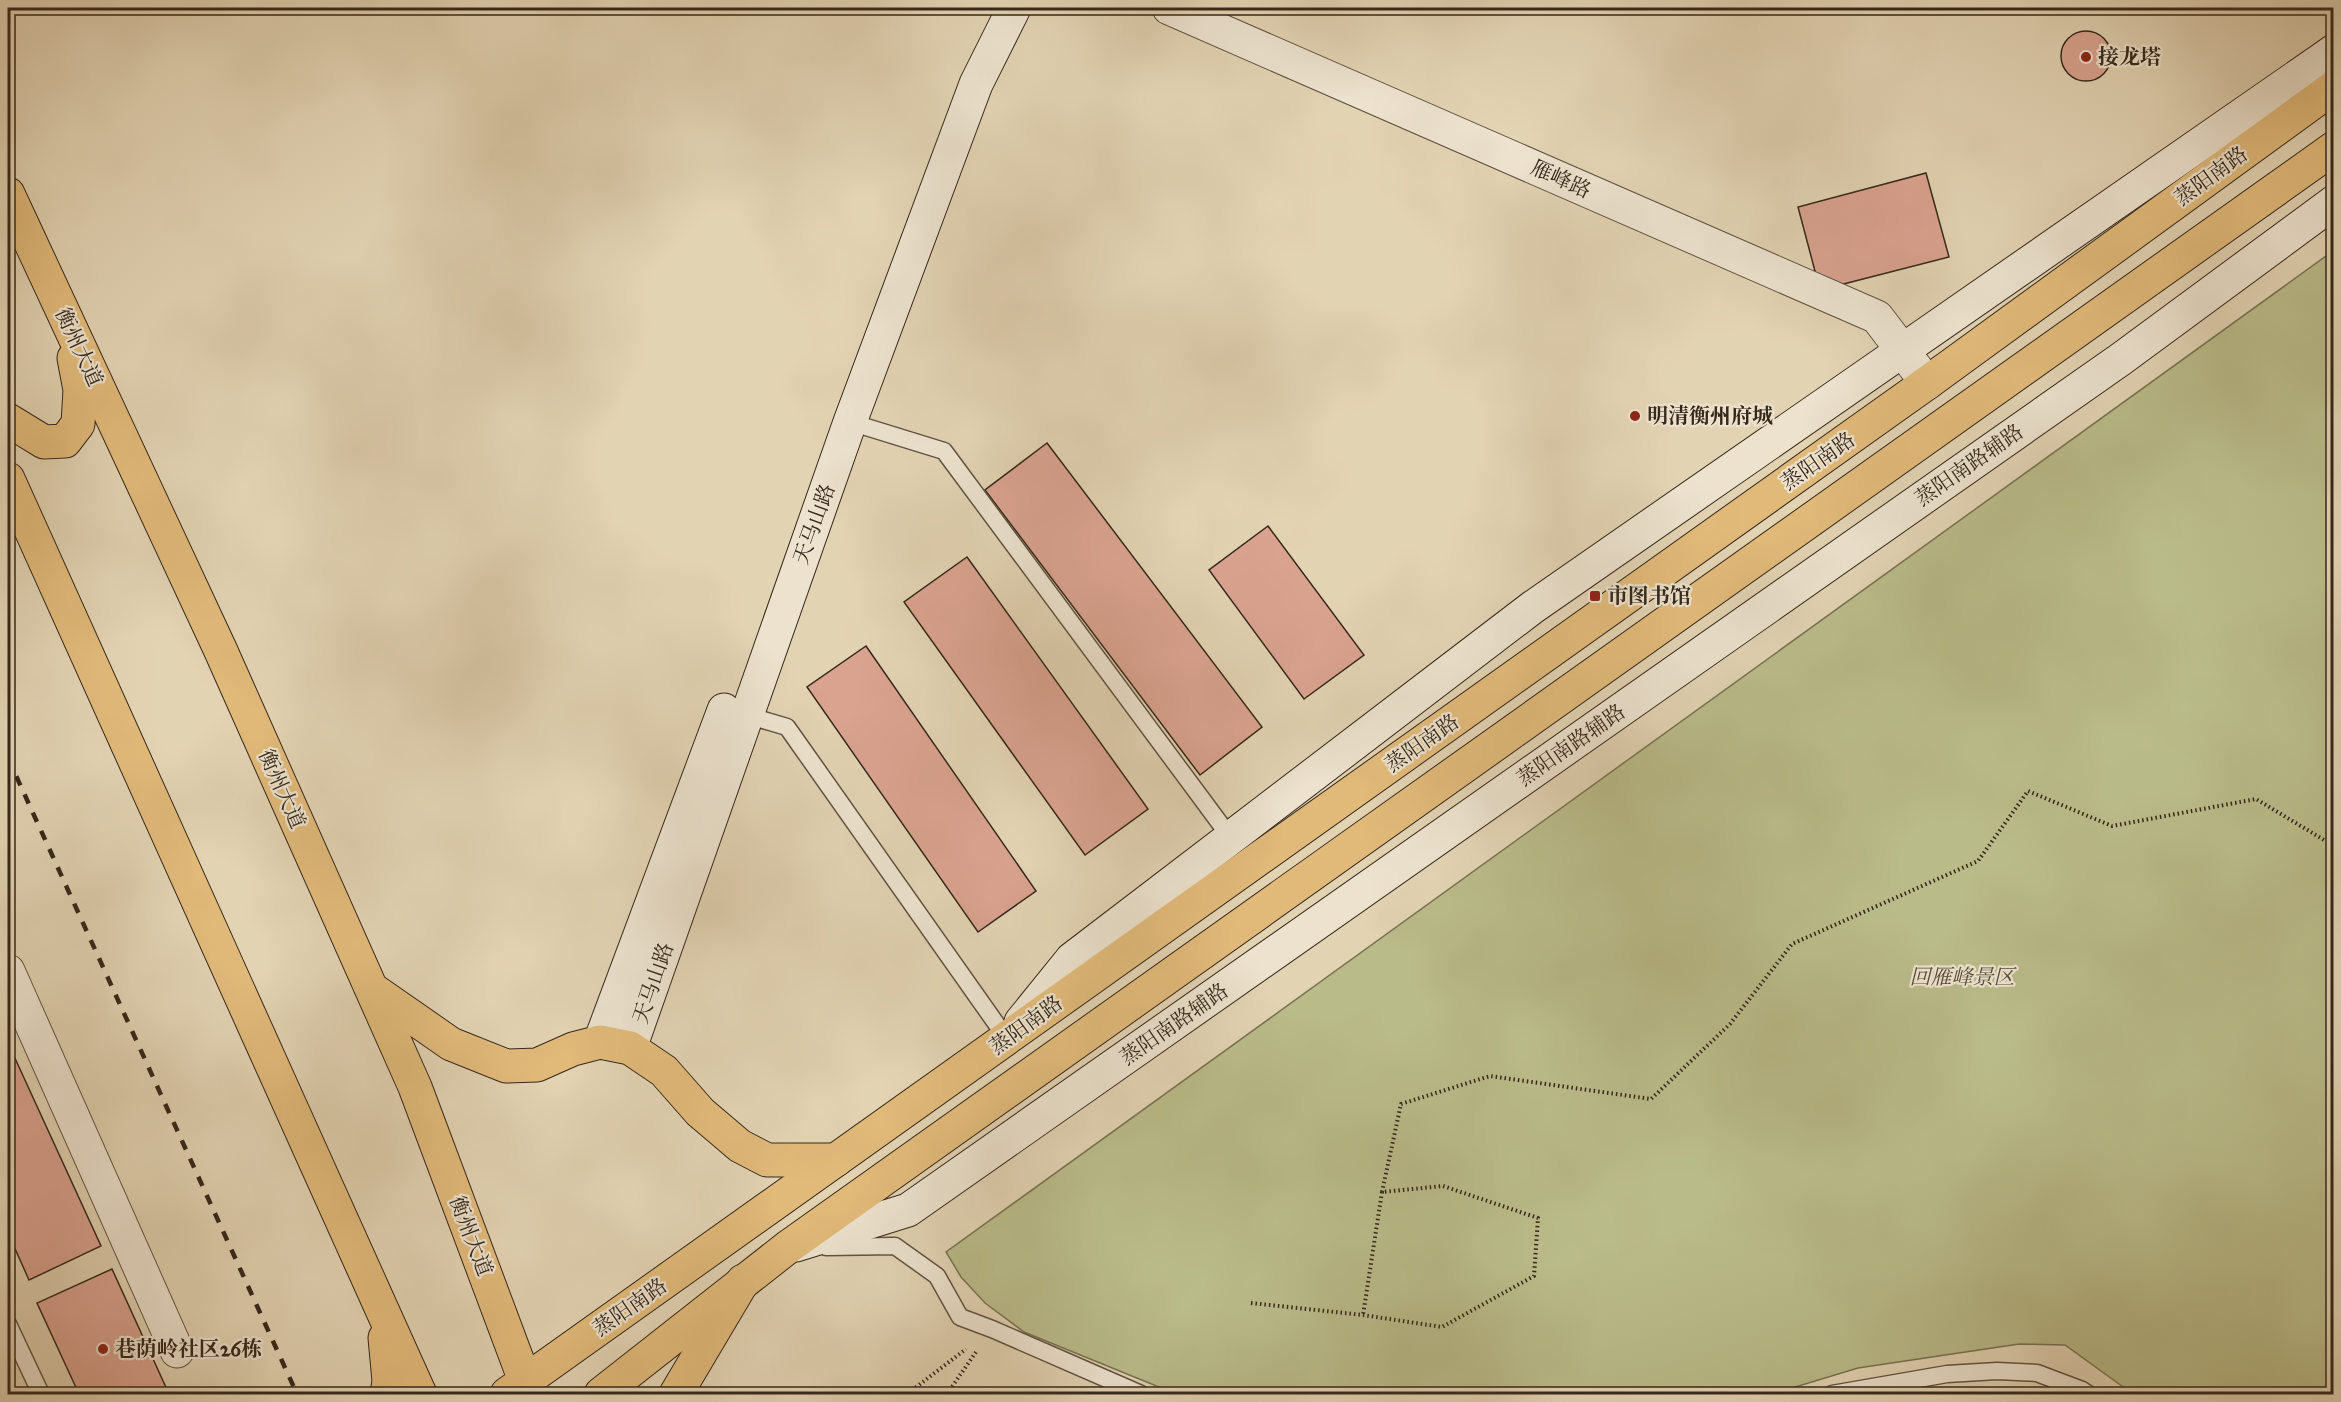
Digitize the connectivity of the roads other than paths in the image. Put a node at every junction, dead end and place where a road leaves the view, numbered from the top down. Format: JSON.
{"nodes":[{"id":1,"x":998,"y":8,"type":"edge"},
{"id":2,"x":1014,"y":8,"type":"edge"},
{"id":3,"x":1169,"y":8,"type":"edge"},
{"id":4,"x":2334,"y":51,"type":"edge"},
{"id":5,"x":2334,"y":87,"type":"edge"},
{"id":6,"x":2334,"y":148,"type":"edge"},
{"id":7,"x":8,"y":194,"type":"edge"},
{"id":8,"x":2334,"y":202,"type":"edge"},
{"id":9,"x":68,"y":324,"type":"junction"},
{"id":10,"x":1902,"y":351,"type":"junction"},
{"id":11,"x":1927,"y":383,"type":"junction"},
{"id":12,"x":8,"y":420,"type":"edge"},
{"id":13,"x":850,"y":422,"type":"junction"},
{"id":14,"x":8,"y":478,"type":"edge"},
{"id":15,"x":746,"y":716,"type":"junction"},
{"id":16,"x":1230,"y":838,"type":"junction"},
{"id":17,"x":1251,"y":865,"type":"junction"},
{"id":18,"x":8,"y":971,"type":"edge"},
{"id":19,"x":371,"y":988,"type":"junction"},
{"id":20,"x":1007,"y":1039,"type":"junction"},
{"id":21,"x":615,"y":1045,"type":"junction"},
{"id":22,"x":836,"y":1160,"type":"junction"},
{"id":23,"x":788,"y":1247,"type":"junction"},
{"id":24,"x":743,"y":1281,"type":"junction"},
{"id":25,"x":382,"y":1309,"type":"junction"},
{"id":26,"x":8,"y":1324,"type":"edge"},
{"id":27,"x":177,"y":1350,"type":"dead end"},
{"id":28,"x":521,"y":1390,"type":"edge"},
{"id":29,"x":41,"y":1395,"type":"edge"},
{"id":30,"x":387,"y":1395,"type":"edge"},
{"id":31,"x":420,"y":1395,"type":"edge"},
{"id":32,"x":601,"y":1395,"type":"edge"},
{"id":33,"x":676,"y":1395,"type":"edge"},
{"id":34,"x":1141,"y":1395,"type":"edge"},
{"id":35,"x":1832,"y":1395,"type":"edge"},
{"id":36,"x":2088,"y":1395,"type":"edge"}],
"edges":[{"from":1,"to":21,"type":"main road","name":"天马山路"},
{"from":2,"to":13,"type":"main road","name":"天马山路"},
{"from":3,"to":10,"type":"main road","name":"雁峰路"},
{"from":4,"to":10,"type":"main road"},
{"from":5,"to":11,"type":"main road","name":"蒸阳南路"},
{"from":6,"to":23,"type":"main road","name":"蒸阳南路"},
{"from":7,"to":9,"type":"main road","name":"衡州大道"},
{"from":8,"to":23,"type":"main road","name":"蒸阳南路辅路"},
{"from":9,"to":12,"type":"main road"},
{"from":9,"to":19,"type":"main road","name":"衡州大道"},
{"from":10,"to":11,"type":"main road","name":"雁峰路"},
{"from":10,"to":16,"type":"main road"},
{"from":11,"to":17,"type":"main road","name":"蒸阳南路"},
{"from":13,"to":15,"type":"main road","name":"天马山路"},
{"from":13,"to":16,"type":"lane"},
{"from":14,"to":25,"type":"main road"},
{"from":15,"to":20,"type":"lane"},
{"from":15,"to":21,"type":"main road","name":"天马山路"},
{"from":16,"to":17,"type":"lane"},
{"from":16,"to":20,"type":"main road"},
{"from":17,"to":20,"type":"main road","name":"蒸阳南路"},
{"from":18,"to":27,"type":"main road"},
{"from":19,"to":21,"type":"main road"},
{"from":19,"to":28,"type":"main road","name":"衡州大道"},
{"from":20,"to":22,"type":"main road","name":"蒸阳南路"},
{"from":21,"to":22,"type":"main road"},
{"from":22,"to":28,"type":"main road","name":"蒸阳南路"},
{"from":23,"to":24,"type":"main road","name":"蒸阳南路"},
{"from":23,"to":34,"type":"lane"},
{"from":24,"to":32,"type":"main road","name":"蒸阳南路"},
{"from":24,"to":33,"type":"main road"},
{"from":25,"to":30,"type":"main road"},
{"from":25,"to":31,"type":"main road"},
{"from":26,"to":29,"type":"lane"},
{"from":35,"to":36,"type":"lane"}]}
